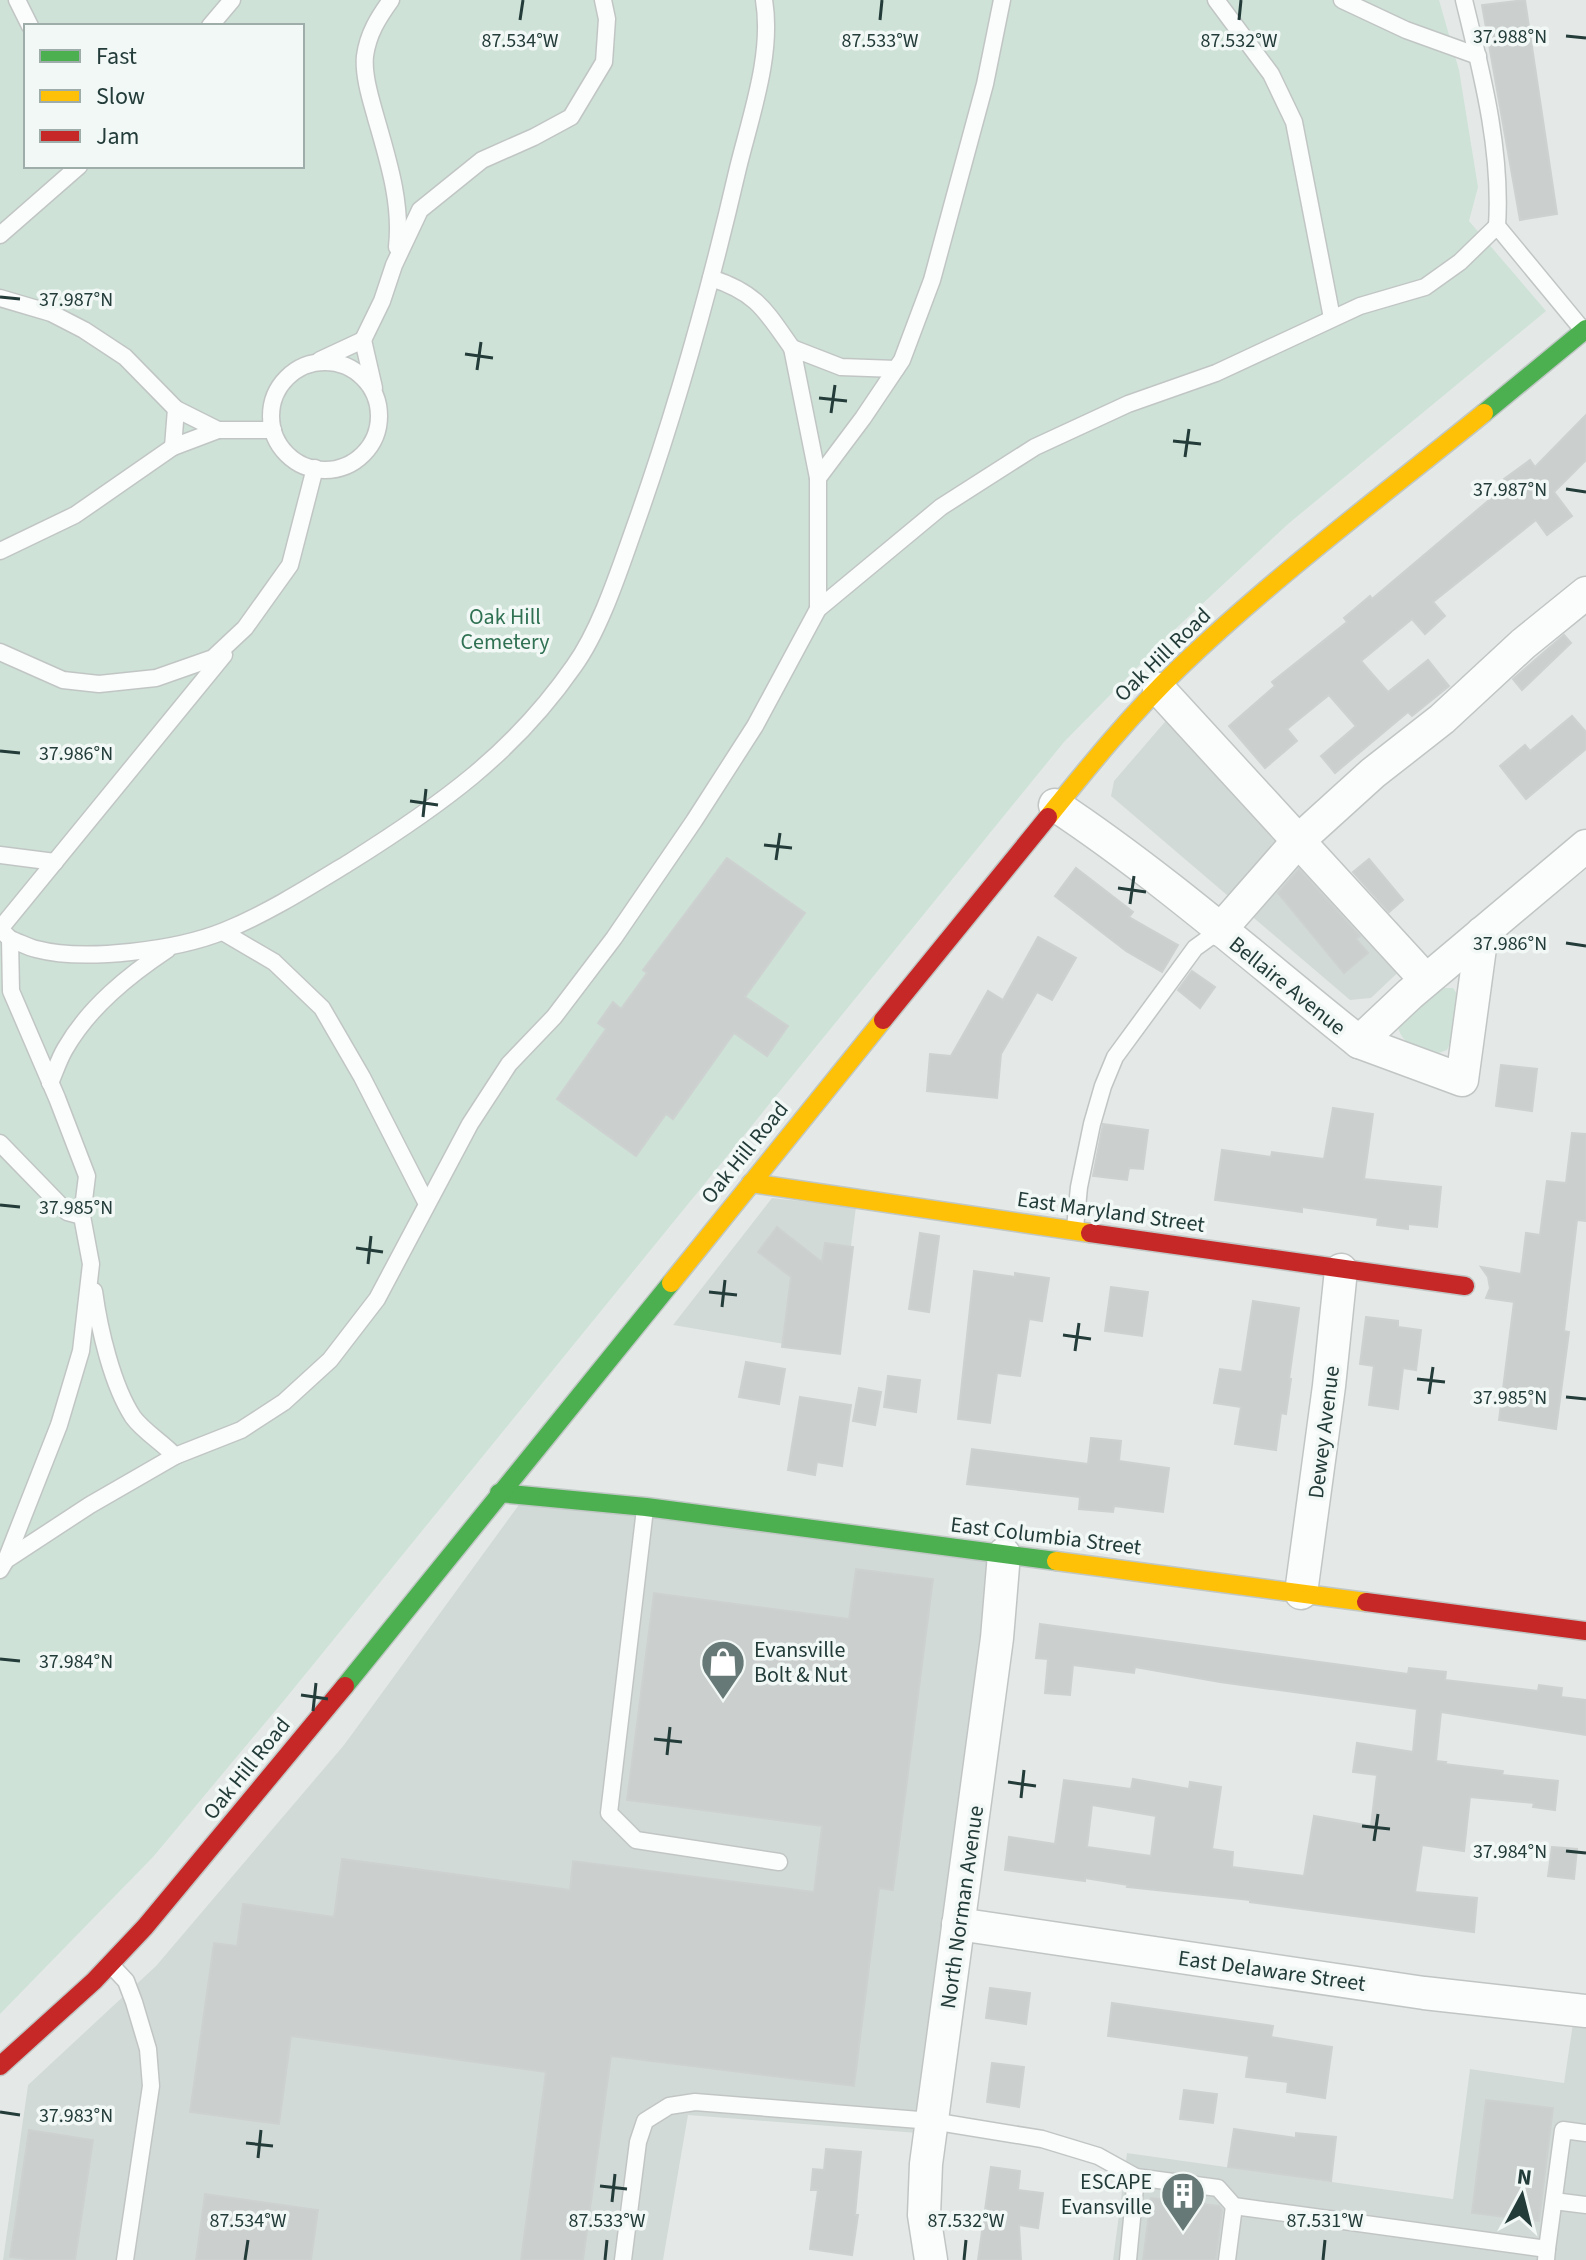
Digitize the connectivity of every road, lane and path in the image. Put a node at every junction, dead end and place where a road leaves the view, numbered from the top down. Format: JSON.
{"nodes":[{"id":1,"x":17,"y":0,"type":"edge"},
{"id":2,"x":232,"y":0,"type":"edge"},
{"id":3,"x":391,"y":0,"type":"edge"},
{"id":4,"x":603,"y":0,"type":"edge"},
{"id":5,"x":764,"y":0,"type":"edge"},
{"id":6,"x":1002,"y":0,"type":"edge"},
{"id":7,"x":1216,"y":0,"type":"edge"},
{"id":8,"x":1342,"y":0,"type":"edge"},
{"id":9,"x":1464,"y":0,"type":"edge"},
{"id":10,"x":29,"y":24,"type":"edge"},
{"id":11,"x":212,"y":24,"type":"edge"},
{"id":12,"x":1478,"y":56,"type":"junction"},
{"id":13,"x":77,"y":168,"type":"edge"},
{"id":14,"x":1497,"y":226,"type":"junction"},
{"id":15,"x":0,"y":235,"type":"edge"},
{"id":16,"x":394,"y":265,"type":"junction"},
{"id":17,"x":711,"y":278,"type":"junction"},
{"id":18,"x":0,"y":298,"type":"edge"},
{"id":19,"x":1332,"y":318,"type":"junction"},
{"id":20,"x":1585,"y":330,"type":"edge"},
{"id":21,"x":363,"y":340,"type":"junction"},
{"id":22,"x":792,"y":348,"type":"junction"},
{"id":23,"x":313,"y":363,"type":"junction"},
{"id":24,"x":896,"y":369,"type":"junction"},
{"id":25,"x":375,"y":393,"type":"junction"},
{"id":26,"x":176,"y":409,"type":"junction"},
{"id":27,"x":218,"y":430,"type":"junction"},
{"id":28,"x":273,"y":430,"type":"junction"},
{"id":29,"x":173,"y":447,"type":"junction"},
{"id":30,"x":315,"y":468,"type":"junction"},
{"id":31,"x":818,"y":478,"type":"junction"},
{"id":32,"x":0,"y":551,"type":"edge"},
{"id":33,"x":1586,"y":593,"type":"edge"},
{"id":34,"x":818,"y":609,"type":"junction"},
{"id":35,"x":245,"y":628,"type":"junction"},
{"id":36,"x":0,"y":652,"type":"edge"},
{"id":37,"x":1159,"y":689,"type":"junction"},
{"id":38,"x":1055,"y":805,"type":"junction"},
{"id":39,"x":1298,"y":841,"type":"junction"},
{"id":40,"x":1586,"y":846,"type":"edge"},
{"id":41,"x":0,"y":855,"type":"edge"},
{"id":42,"x":55,"y":862,"type":"junction"},
{"id":43,"x":1220,"y":930,"type":"junction"},
{"id":44,"x":223,"y":932,"type":"junction"},
{"id":45,"x":3,"y":933,"type":"edge"},
{"id":46,"x":1482,"y":933,"type":"junction"},
{"id":47,"x":173,"y":945,"type":"junction"},
{"id":48,"x":1426,"y":980,"type":"junction"},
{"id":49,"x":1359,"y":1042,"type":"junction"},
{"id":50,"x":50,"y":1083,"type":"junction"},
{"id":51,"x":0,"y":1143,"type":"edge"},
{"id":52,"x":751,"y":1183,"type":"junction"},
{"id":53,"x":427,"y":1204,"type":"junction"},
{"id":54,"x":82,"y":1216,"type":"junction"},
{"id":55,"x":1075,"y":1230,"type":"junction"},
{"id":56,"x":91,"y":1264,"type":"junction"},
{"id":57,"x":1341,"y":1270,"type":"junction"},
{"id":58,"x":1465,"y":1286,"type":"dead end"},
{"id":59,"x":175,"y":1456,"type":"junction"},
{"id":60,"x":499,"y":1493,"type":"junction"},
{"id":61,"x":646,"y":1507,"type":"junction"},
{"id":62,"x":1004,"y":1554,"type":"junction"},
{"id":63,"x":3,"y":1565,"type":"edge"},
{"id":64,"x":1301,"y":1593,"type":"junction"},
{"id":65,"x":1586,"y":1631,"type":"edge"},
{"id":66,"x":779,"y":1862,"type":"dead end"},
{"id":67,"x":958,"y":1924,"type":"junction"},
{"id":68,"x":110,"y":1964,"type":"junction"},
{"id":69,"x":1586,"y":2011,"type":"edge"},
{"id":70,"x":0,"y":2066,"type":"edge"},
{"id":71,"x":932,"y":2121,"type":"junction"},
{"id":72,"x":1586,"y":2133,"type":"edge"},
{"id":73,"x":1136,"y":2177,"type":"junction"},
{"id":74,"x":1554,"y":2201,"type":"junction"},
{"id":75,"x":1586,"y":2205,"type":"edge"},
{"id":76,"x":1234,"y":2206,"type":"junction"},
{"id":77,"x":1547,"y":2255,"type":"edge"},
{"id":78,"x":125,"y":2260,"type":"edge"},
{"id":79,"x":623,"y":2260,"type":"edge"},
{"id":80,"x":931,"y":2260,"type":"edge"},
{"id":81,"x":1128,"y":2260,"type":"edge"},
{"id":82,"x":1227,"y":2260,"type":"edge"}],
"edges":[{"from":1,"to":10,"type":"lane"},
{"from":2,"to":11,"type":"lane"},
{"from":3,"to":16,"type":"lane"},
{"from":4,"to":16,"type":"lane"},
{"from":5,"to":17,"type":"lane"},
{"from":6,"to":24,"type":"lane"},
{"from":7,"to":19,"type":"lane"},
{"from":8,"to":12,"type":"lane"},
{"from":9,"to":12,"type":"lane"},
{"from":12,"to":14,"type":"lane"},
{"from":13,"to":15,"type":"lane"},
{"from":14,"to":19,"type":"lane"},
{"from":14,"to":20,"type":"lane"},
{"from":16,"to":21,"type":"lane"},
{"from":17,"to":22,"type":"lane"},
{"from":17,"to":44,"type":"lane"},
{"from":18,"to":26,"type":"lane"},
{"from":19,"to":34,"type":"lane"},
{"from":20,"to":37,"type":"main road","name":"Oak Hill Road"},
{"from":21,"to":23,"type":"lane"},
{"from":21,"to":25,"type":"lane"},
{"from":22,"to":24,"type":"lane"},
{"from":22,"to":31,"type":"lane"},
{"from":23,"to":25,"type":"lane"},
{"from":23,"to":28,"type":"lane"},
{"from":24,"to":31,"type":"lane"},
{"from":25,"to":30,"type":"lane"},
{"from":26,"to":27,"type":"lane"},
{"from":26,"to":29,"type":"lane"},
{"from":27,"to":28,"type":"lane"},
{"from":27,"to":29,"type":"lane"},
{"from":28,"to":30,"type":"lane"},
{"from":29,"to":32,"type":"lane"},
{"from":30,"to":35,"type":"lane"},
{"from":31,"to":34,"type":"lane"},
{"from":33,"to":39,"type":"street"},
{"from":34,"to":53,"type":"lane"},
{"from":35,"to":36,"type":"lane"},
{"from":35,"to":42,"type":"lane"},
{"from":37,"to":38,"type":"main road","name":"Oak Hill Road"},
{"from":37,"to":39,"type":"street"},
{"from":38,"to":43,"type":"street","name":"Bellaire Avenue"},
{"from":38,"to":52,"type":"main road","name":"Oak Hill Road"},
{"from":39,"to":43,"type":"street"},
{"from":39,"to":48,"type":"street"},
{"from":40,"to":46,"type":"street","name":"Bellaire Avenue"},
{"from":41,"to":42,"type":"lane"},
{"from":42,"to":45,"type":"lane"},
{"from":43,"to":49,"type":"street","name":"Bellaire Avenue"},
{"from":43,"to":55,"type":"lane"},
{"from":44,"to":47,"type":"lane"},
{"from":44,"to":53,"type":"lane"},
{"from":45,"to":47,"type":"lane"},
{"from":45,"to":50,"type":"lane"},
{"from":46,"to":48,"type":"street","name":"Bellaire Avenue"},
{"from":46,"to":49,"type":"street"},
{"from":47,"to":50,"type":"lane"},
{"from":48,"to":49,"type":"street","name":"Bellaire Avenue"},
{"from":50,"to":54,"type":"lane"},
{"from":51,"to":54,"type":"lane"},
{"from":52,"to":55,"type":"main road","name":"East Maryland Street"},
{"from":52,"to":60,"type":"main road","name":"Oak Hill Road"},
{"from":53,"to":59,"type":"lane"},
{"from":54,"to":56,"type":"lane"},
{"from":55,"to":57,"type":"main road","name":"East Maryland Street"},
{"from":56,"to":59,"type":"lane"},
{"from":56,"to":63,"type":"lane"},
{"from":57,"to":58,"type":"main road","name":"East Maryland Street"},
{"from":57,"to":64,"type":"street","name":"Dewey Avenue"},
{"from":59,"to":63,"type":"lane"},
{"from":60,"to":61,"type":"main road","name":"East Columbia Street"},
{"from":60,"to":68,"type":"main road","name":"Oak Hill Road"},
{"from":61,"to":62,"type":"main road","name":"East Columbia Street"},
{"from":61,"to":66,"type":"lane"},
{"from":62,"to":64,"type":"main road","name":"East Columbia Street"},
{"from":62,"to":67,"type":"street","name":"North Norman Avenue"},
{"from":64,"to":65,"type":"main road","name":"East Columbia Street"},
{"from":67,"to":69,"type":"street","name":"East Delaware Street"},
{"from":67,"to":71,"type":"street","name":"North Norman Avenue"},
{"from":68,"to":70,"type":"main road","name":"Oak Hill Road"},
{"from":68,"to":78,"type":"lane"},
{"from":71,"to":73,"type":"lane"},
{"from":71,"to":79,"type":"lane"},
{"from":71,"to":80,"type":"street","name":"North Norman Avenue"},
{"from":72,"to":74,"type":"lane"},
{"from":73,"to":76,"type":"lane"},
{"from":73,"to":81,"type":"lane"},
{"from":74,"to":75,"type":"lane"},
{"from":74,"to":77,"type":"lane"},
{"from":76,"to":77,"type":"lane"},
{"from":76,"to":82,"type":"lane"}]}
